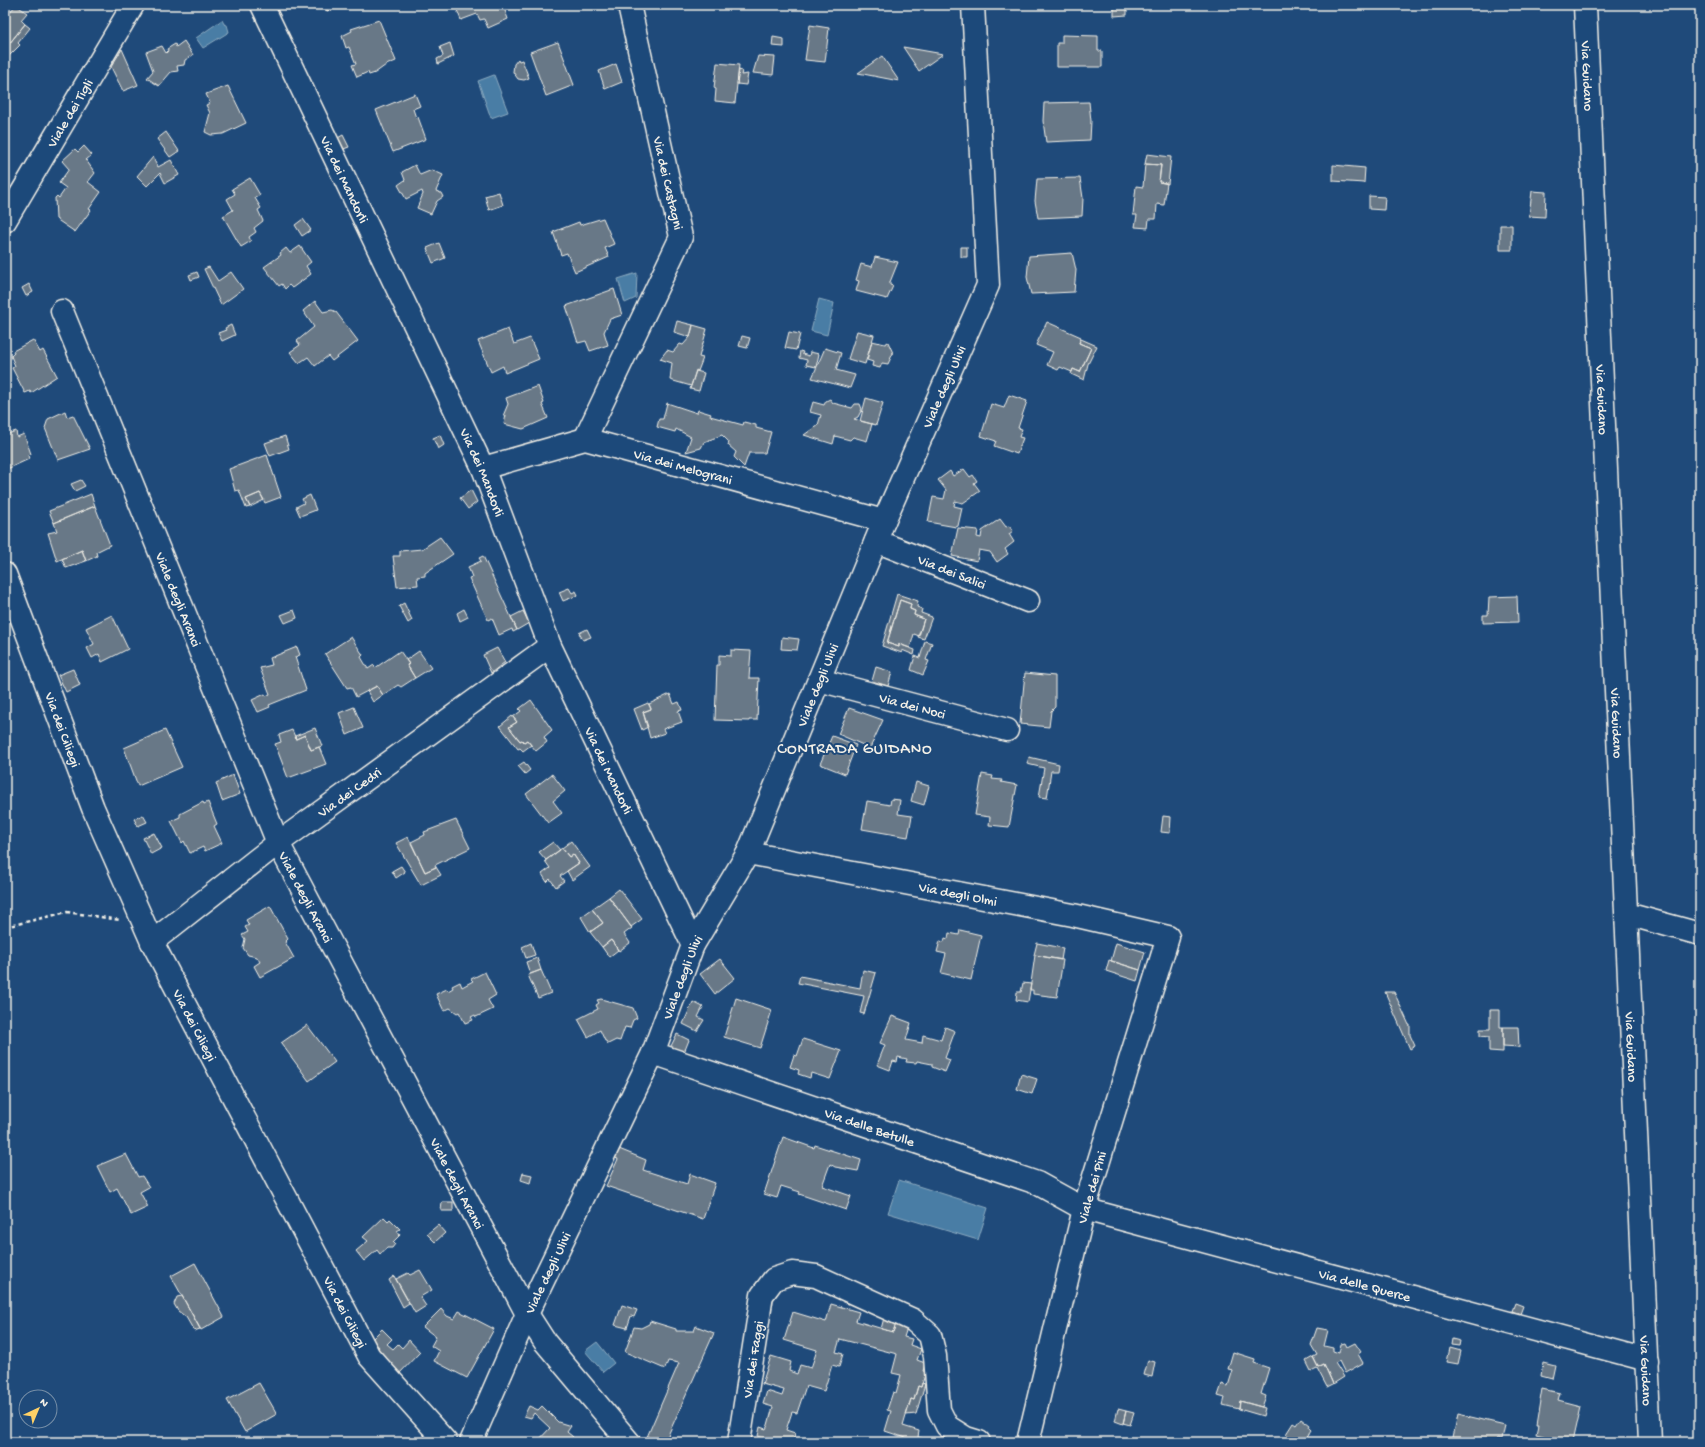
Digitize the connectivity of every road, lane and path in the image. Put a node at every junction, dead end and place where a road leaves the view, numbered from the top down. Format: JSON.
{"nodes":[{"id":1,"x":133,"y":5,"type":"edge"},
{"id":2,"x":262,"y":5,"type":"edge"},
{"id":3,"x":629,"y":5,"type":"edge"},
{"id":4,"x":973,"y":5,"type":"edge"},
{"id":5,"x":1585,"y":5,"type":"edge"},
{"id":6,"x":5,"y":221,"type":"edge"},
{"id":7,"x":62,"y":311,"type":"dead end"},
{"id":8,"x":585,"y":439,"type":"junction"},
{"id":9,"x":483,"y":468,"type":"junction"},
{"id":10,"x":884,"y":521,"type":"junction"},
{"id":11,"x":876,"y":541,"type":"junction"},
{"id":12,"x":5,"y":574,"type":"edge"},
{"id":13,"x":1028,"y":601,"type":"dead end"},
{"id":14,"x":550,"y":646,"type":"junction"},
{"id":15,"x":818,"y":680,"type":"junction"},
{"id":16,"x":1006,"y":730,"type":"dead end"},
{"id":17,"x":278,"y":843,"type":"junction"},
{"id":18,"x":748,"y":853,"type":"junction"},
{"id":19,"x":1627,"y":914,"type":"junction"},
{"id":20,"x":5,"y":927,"type":"edge"},
{"id":21,"x":148,"y":933,"type":"junction"},
{"id":22,"x":1700,"y":934,"type":"edge"},
{"id":23,"x":1168,"y":936,"type":"joint"},
{"id":24,"x":693,"y":945,"type":"junction"},
{"id":25,"x":652,"y":1053,"type":"junction"},
{"id":26,"x":1084,"y":1209,"type":"junction"},
{"id":27,"x":527,"y":1314,"type":"junction"},
{"id":28,"x":1647,"y":1360,"type":"junction"},
{"id":29,"x":446,"y":1442,"type":"edge"},
{"id":30,"x":471,"y":1442,"type":"edge"},
{"id":31,"x":629,"y":1442,"type":"edge"},
{"id":32,"x":739,"y":1442,"type":"edge"},
{"id":33,"x":979,"y":1442,"type":"edge"},
{"id":34,"x":1028,"y":1442,"type":"edge"},
{"id":35,"x":1650,"y":1442,"type":"edge"}],
"edges":[{"from":1,"to":6,"type":"street","name":"Viale dei Tigli"},
{"from":2,"to":9,"type":"street","name":"Via dei Mandorli"},
{"from":3,"to":8,"type":"street","name":"Via dei Castagni"},
{"from":4,"to":10,"type":"street","name":"Viale degli Ulivi"},
{"from":5,"to":19,"type":"street","name":"Via Guidano"},
{"from":7,"to":17,"type":"street","name":"Viale degli Aranci"},
{"from":8,"to":9,"type":"street"},
{"from":8,"to":10,"type":"street","name":"Via dei Melograni"},
{"from":9,"to":14,"type":"street","name":"Via dei Mandorli"},
{"from":10,"to":11,"type":"street","name":"Viale degli Ulivi"},
{"from":11,"to":13,"type":"street","name":"Via dei Salici"},
{"from":11,"to":15,"type":"street","name":"Viale degli Ulivi"},
{"from":12,"to":21,"type":"street","name":"Via dei Ciliegi"},
{"from":14,"to":17,"type":"street","name":"Via dei Cedri"},
{"from":14,"to":24,"type":"street","name":"Via dei Mandorli"},
{"from":15,"to":16,"type":"street","name":"Via dei Noci"},
{"from":15,"to":18,"type":"street","name":"Viale degli Ulivi"},
{"from":17,"to":21,"type":"street","name":"Via dei Cedri"},
{"from":17,"to":27,"type":"street","name":"Viale degli Aranci"},
{"from":18,"to":23,"type":"street","name":"Via degli Olmi"},
{"from":18,"to":24,"type":"street","name":"Viale degli Ulivi"},
{"from":19,"to":22,"type":"street"},
{"from":19,"to":28,"type":"street","name":"Via Guidano"},
{"from":20,"to":21,"type":"path"},
{"from":21,"to":29,"type":"street","name":"Via dei Ciliegi"},
{"from":23,"to":26,"type":"street","name":"Viale dei Pini"},
{"from":24,"to":25,"type":"street","name":"Viale degli Ulivi"},
{"from":25,"to":26,"type":"street","name":"Via delle Betulle"},
{"from":25,"to":27,"type":"street","name":"Viale degli Ulivi"},
{"from":26,"to":28,"type":"street","name":"Via delle Querce"},
{"from":26,"to":34,"type":"street","name":"Viale dei Pini"},
{"from":27,"to":30,"type":"street","name":"Viale degli Ulivi"},
{"from":27,"to":31,"type":"street","name":"Viale degli Aranci"},
{"from":28,"to":35,"type":"street","name":"Via Guidano"},
{"from":32,"to":33,"type":"street","name":"Via dei Faggi"}]}
